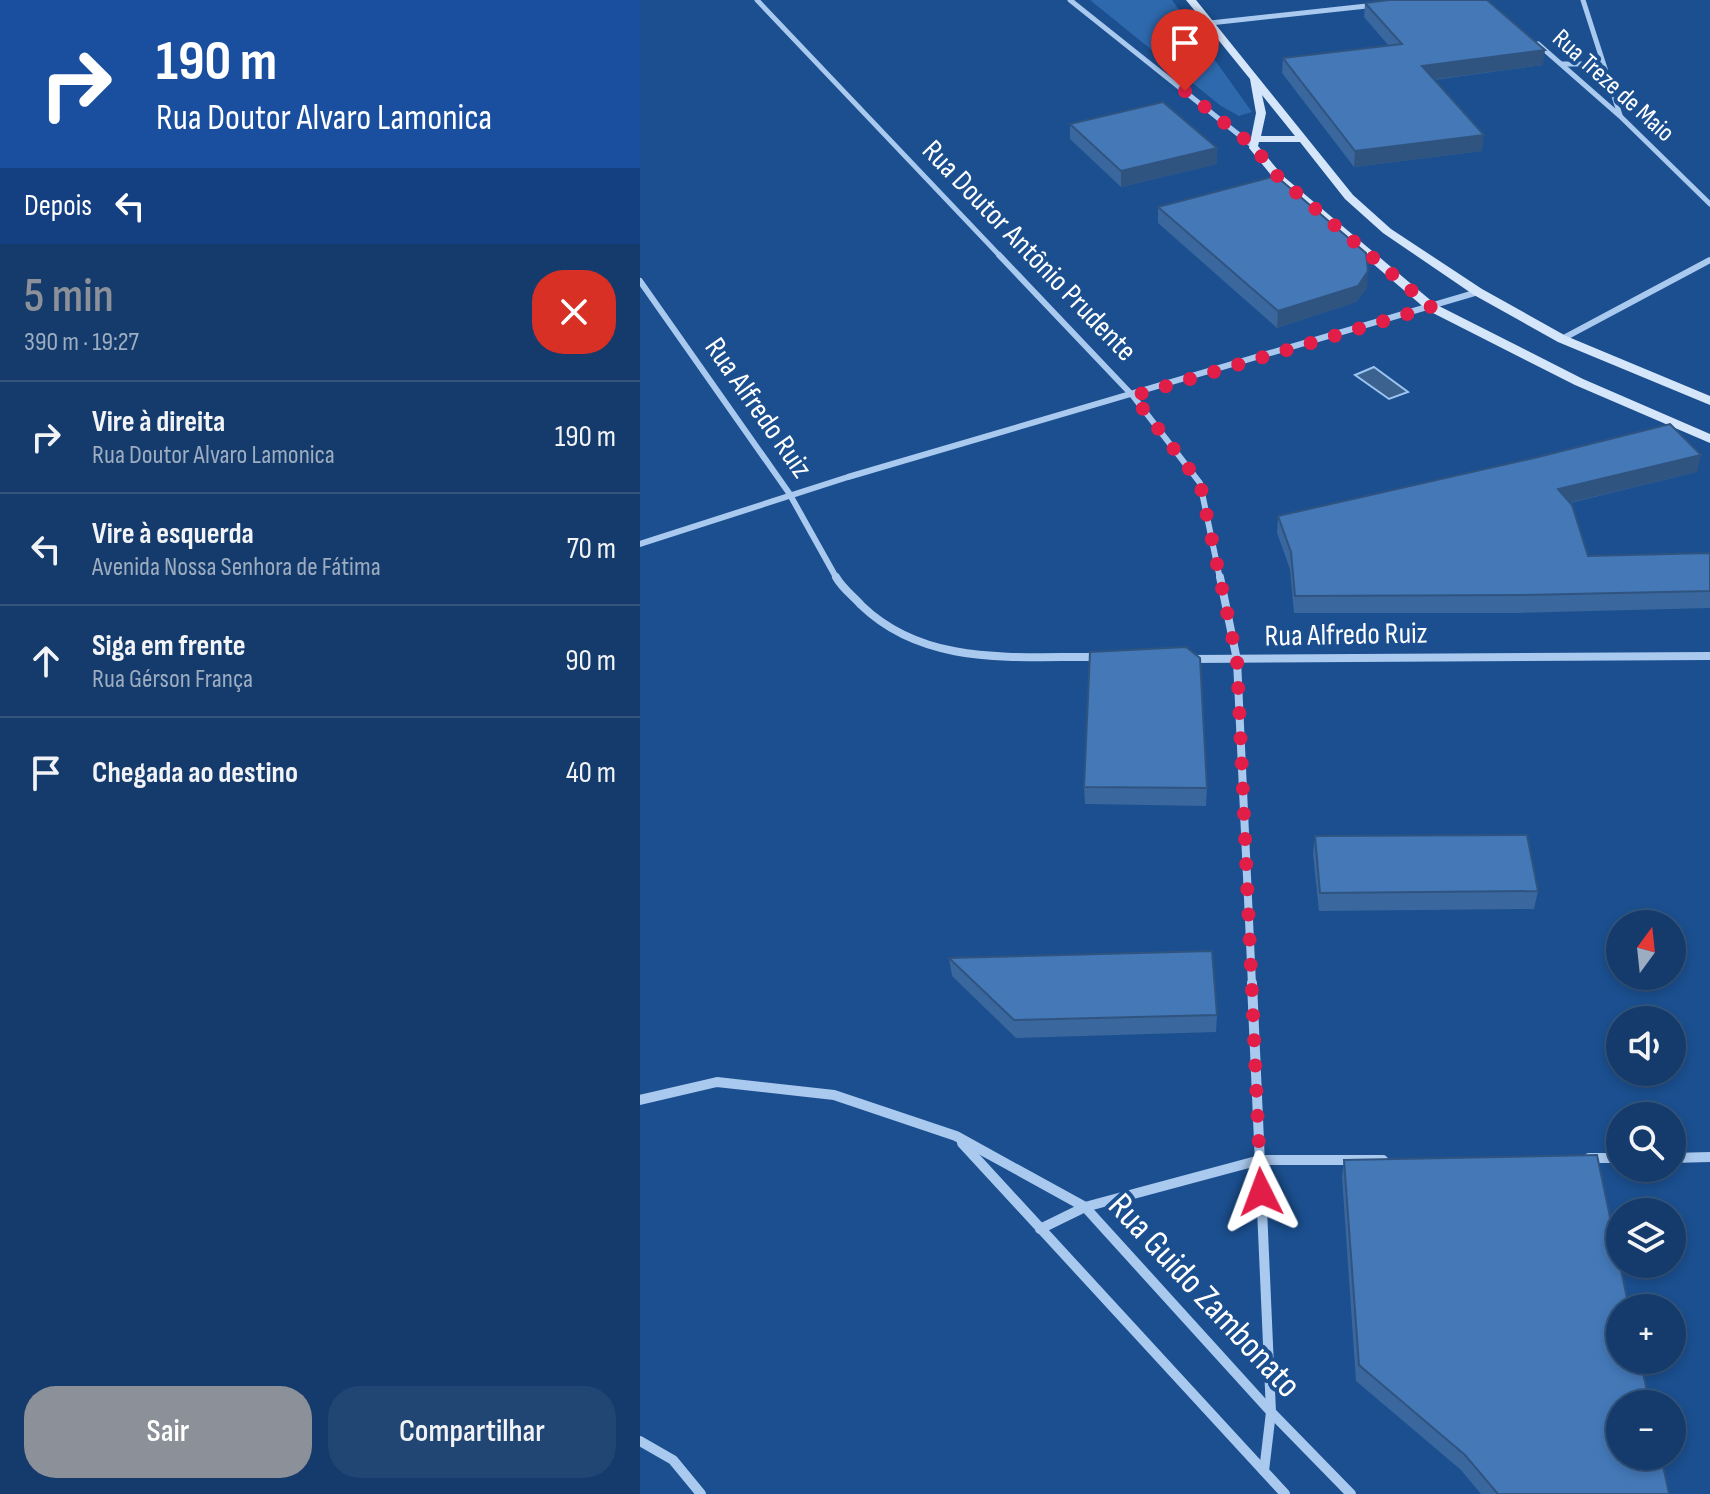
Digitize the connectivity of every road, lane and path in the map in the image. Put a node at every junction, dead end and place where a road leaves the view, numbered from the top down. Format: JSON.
{"nodes":[{"id":1,"x":757,"y":0,"type":"edge"},
{"id":2,"x":1070,"y":0,"type":"edge"},
{"id":3,"x":1191,"y":0,"type":"edge"},
{"id":4,"x":1583,"y":0,"type":"edge"},
{"id":5,"x":1379,"y":5,"type":"edge"},
{"id":6,"x":1210,"y":23,"type":"junction"},
{"id":7,"x":1529,"y":37,"type":"edge"},
{"id":8,"x":1562,"y":64,"type":"junction"},
{"id":9,"x":1601,"y":64,"type":"junction"},
{"id":10,"x":1254,"y":78,"type":"junction"},
{"id":11,"x":1620,"y":116,"type":"junction"},
{"id":12,"x":1303,"y":139,"type":"junction"},
{"id":13,"x":1254,"y":142,"type":"junction"},
{"id":14,"x":1710,"y":204,"type":"edge"},
{"id":15,"x":1710,"y":260,"type":"edge"},
{"id":16,"x":640,"y":281,"type":"edge"},
{"id":17,"x":1478,"y":292,"type":"junction"},
{"id":18,"x":1431,"y":307,"type":"junction"},
{"id":19,"x":1562,"y":339,"type":"junction"},
{"id":20,"x":1133,"y":396,"type":"junction"},
{"id":21,"x":1710,"y":401,"type":"edge"},
{"id":22,"x":1710,"y":439,"type":"edge"},
{"id":23,"x":789,"y":493,"type":"junction"},
{"id":24,"x":640,"y":544,"type":"edge"},
{"id":25,"x":1710,"y":656,"type":"edge"},
{"id":26,"x":1102,"y":657,"type":"edge"},
{"id":27,"x":1177,"y":659,"type":"edge"},
{"id":28,"x":1237,"y":660,"type":"junction"},
{"id":29,"x":640,"y":1100,"type":"edge"},
{"id":30,"x":956,"y":1136,"type":"junction"},
{"id":31,"x":1710,"y":1157,"type":"edge"},
{"id":32,"x":1573,"y":1158,"type":"edge"},
{"id":33,"x":1606,"y":1158,"type":"edge"},
{"id":34,"x":1686,"y":1158,"type":"edge"},
{"id":35,"x":1401,"y":1159,"type":"edge"},
{"id":36,"x":1260,"y":1160,"type":"junction"},
{"id":37,"x":1085,"y":1207,"type":"junction"},
{"id":38,"x":1040,"y":1229,"type":"junction"},
{"id":39,"x":1271,"y":1412,"type":"junction"},
{"id":40,"x":640,"y":1441,"type":"edge"},
{"id":41,"x":1264,"y":1471,"type":"junction"},
{"id":42,"x":701,"y":1494,"type":"edge"},
{"id":43,"x":1285,"y":1494,"type":"edge"},
{"id":44,"x":1351,"y":1494,"type":"edge"}],
"edges":[{"from":1,"to":20,"type":"street","name":"Rua Doutor Antônio Prudente"},
{"from":2,"to":13,"type":"street"},
{"from":3,"to":6,"type":"street"},
{"from":4,"to":9,"type":"street"},
{"from":5,"to":6,"type":"street"},
{"from":6,"to":10,"type":"street"},
{"from":7,"to":8,"type":"street","name":"Rua Treze de Maio"},
{"from":8,"to":9,"type":"street"},
{"from":8,"to":11,"type":"street","name":"Rua Treze de Maio"},
{"from":9,"to":11,"type":"street"},
{"from":10,"to":12,"type":"street"},
{"from":10,"to":13,"type":"street"},
{"from":11,"to":14,"type":"street","name":"Rua Treze de Maio"},
{"from":12,"to":13,"type":"street"},
{"from":12,"to":17,"type":"street"},
{"from":13,"to":18,"type":"street"},
{"from":15,"to":19,"type":"street"},
{"from":16,"to":23,"type":"street","name":"Rua Alfredo Ruiz"},
{"from":17,"to":18,"type":"street"},
{"from":17,"to":19,"type":"street"},
{"from":18,"to":20,"type":"street"},
{"from":18,"to":22,"type":"street"},
{"from":19,"to":21,"type":"street"},
{"from":20,"to":23,"type":"street"},
{"from":20,"to":28,"type":"street","name":"Rua Doutor Antônio Prudente"},
{"from":23,"to":24,"type":"street"},
{"from":23,"to":26,"type":"street","name":"Rua Alfredo Ruiz"},
{"from":25,"to":28,"type":"street","name":"Rua Alfredo Ruiz"},
{"from":27,"to":28,"type":"street","name":"Rua Alfredo Ruiz"},
{"from":28,"to":36,"type":"street","name":"Rua Doutor Antônio Prudente"},
{"from":29,"to":30,"type":"street","name":"Rua Guido Zambonato"},
{"from":30,"to":37,"type":"street","name":"Rua Guido Zambonato"},
{"from":30,"to":38,"type":"street","name":"Rua Guido Zambonato"},
{"from":31,"to":34,"type":"street"},
{"from":32,"to":33,"type":"street"},
{"from":35,"to":36,"type":"street"},
{"from":36,"to":37,"type":"street"},
{"from":36,"to":39,"type":"street","name":"Rua Doutor Antônio Prudente"},
{"from":37,"to":38,"type":"street"},
{"from":37,"to":39,"type":"street","name":"Rua Guido Zambonato"},
{"from":38,"to":41,"type":"street","name":"Rua Guido Zambonato"},
{"from":39,"to":41,"type":"street","name":"Rua Doutor Antônio Prudente"},
{"from":39,"to":44,"type":"street","name":"Rua Guido Zambonato"},
{"from":40,"to":42,"type":"street"},
{"from":41,"to":43,"type":"street","name":"Rua Guido Zambonato"}]}
